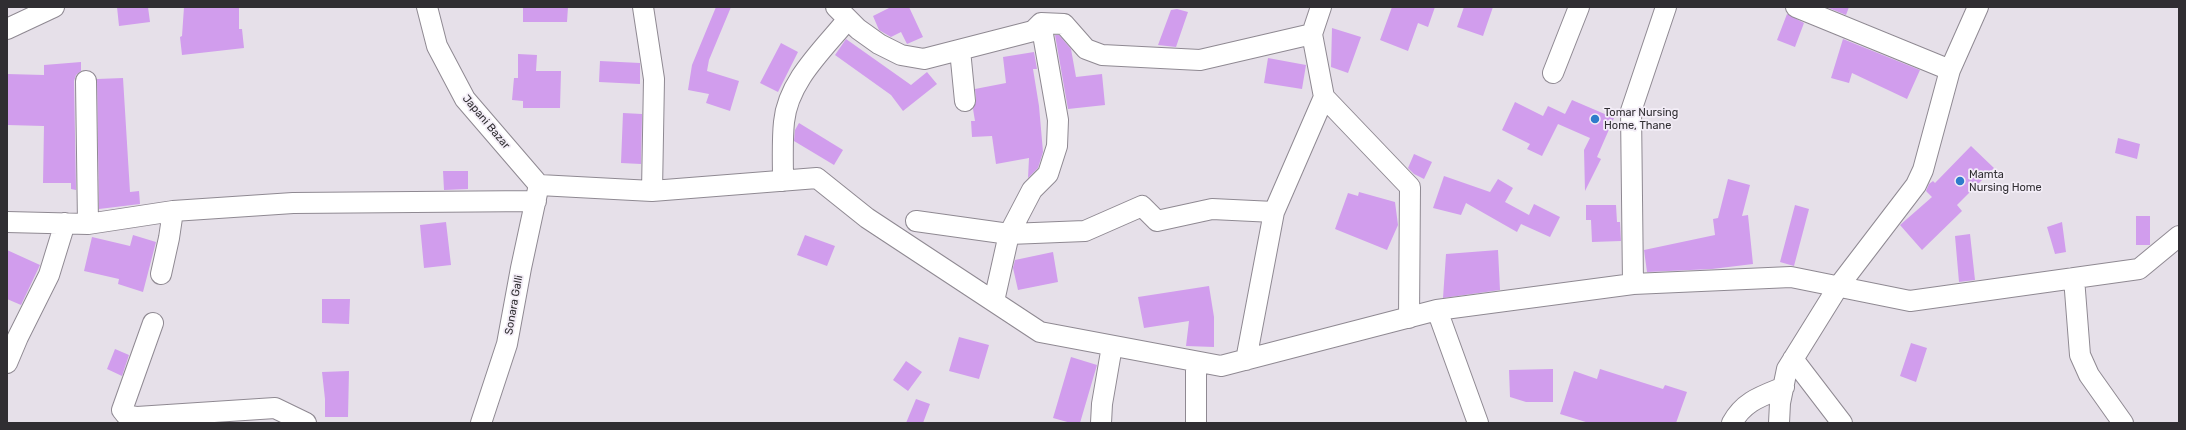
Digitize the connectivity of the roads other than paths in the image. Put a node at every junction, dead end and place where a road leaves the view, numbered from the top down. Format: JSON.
{"nodes":[{"id":1,"x":54,"y":7,"type":"edge"},
{"id":2,"x":427,"y":7,"type":"edge"},
{"id":3,"x":643,"y":7,"type":"edge"},
{"id":4,"x":1321,"y":7,"type":"edge"},
{"id":5,"x":1579,"y":7,"type":"edge"},
{"id":6,"x":1666,"y":7,"type":"edge"},
{"id":7,"x":1796,"y":7,"type":"edge"},
{"id":8,"x":1978,"y":7,"type":"edge"},
{"id":9,"x":842,"y":13,"type":"edge"},
{"id":10,"x":1041,"y":23,"type":"junction"},
{"id":11,"x":7,"y":29,"type":"edge"},
{"id":12,"x":1312,"y":34,"type":"junction"},
{"id":13,"x":960,"y":50,"type":"junction"},
{"id":14,"x":1950,"y":70,"type":"junction"},
{"id":15,"x":1553,"y":72,"type":"dead end"},
{"id":16,"x":86,"y":81,"type":"dead end"},
{"id":17,"x":1324,"y":97,"type":"junction"},
{"id":18,"x":965,"y":101,"type":"dead end"},
{"id":19,"x":783,"y":181,"type":"junction"},
{"id":20,"x":652,"y":191,"type":"junction"},
{"id":21,"x":537,"y":193,"type":"junction"},
{"id":22,"x":173,"y":211,"type":"junction"},
{"id":23,"x":1274,"y":212,"type":"junction"},
{"id":24,"x":916,"y":221,"type":"dead end"},
{"id":25,"x":7,"y":222,"type":"edge"},
{"id":26,"x":65,"y":223,"type":"junction"},
{"id":27,"x":88,"y":224,"type":"junction"},
{"id":28,"x":1009,"y":234,"type":"junction"},
{"id":29,"x":2179,"y":236,"type":"edge"},
{"id":30,"x":161,"y":274,"type":"dead end"},
{"id":31,"x":2074,"y":278,"type":"junction"},
{"id":32,"x":1633,"y":284,"type":"junction"},
{"id":33,"x":1838,"y":287,"type":"junction"},
{"id":34,"x":994,"y":302,"type":"junction"},
{"id":35,"x":1437,"y":310,"type":"junction"},
{"id":36,"x":1409,"y":318,"type":"junction"},
{"id":37,"x":153,"y":323,"type":"dead end"},
{"id":38,"x":1112,"y":346,"type":"junction"},
{"id":39,"x":1793,"y":359,"type":"junction"},
{"id":40,"x":1246,"y":360,"type":"junction"},
{"id":41,"x":1196,"y":362,"type":"junction"},
{"id":42,"x":7,"y":363,"type":"edge"},
{"id":43,"x":1784,"y":387,"type":"junction"},
{"id":44,"x":306,"y":423,"type":"edge"},
{"id":45,"x":481,"y":423,"type":"edge"},
{"id":46,"x":1101,"y":423,"type":"edge"},
{"id":47,"x":1196,"y":423,"type":"edge"},
{"id":48,"x":1478,"y":423,"type":"edge"},
{"id":49,"x":1732,"y":423,"type":"edge"},
{"id":50,"x":1779,"y":423,"type":"edge"},
{"id":51,"x":1842,"y":423,"type":"edge"},
{"id":52,"x":2123,"y":423,"type":"edge"}],
"edges":[{"from":1,"to":11,"type":"street"},
{"from":2,"to":21,"type":"street","name":"Japani Bazar"},
{"from":3,"to":20,"type":"street"},
{"from":4,"to":12,"type":"street"},
{"from":5,"to":15,"type":"street"},
{"from":6,"to":32,"type":"street"},
{"from":7,"to":14,"type":"street"},
{"from":8,"to":14,"type":"street"},
{"from":9,"to":13,"type":"street"},
{"from":9,"to":19,"type":"street"},
{"from":10,"to":12,"type":"street"},
{"from":10,"to":13,"type":"street"},
{"from":10,"to":28,"type":"street"},
{"from":12,"to":17,"type":"street"},
{"from":13,"to":18,"type":"street"},
{"from":14,"to":33,"type":"street"},
{"from":16,"to":27,"type":"street"},
{"from":17,"to":23,"type":"street"},
{"from":17,"to":36,"type":"street"},
{"from":19,"to":20,"type":"street"},
{"from":19,"to":34,"type":"street"},
{"from":20,"to":21,"type":"street"},
{"from":21,"to":22,"type":"street"},
{"from":21,"to":45,"type":"street","name":"Sonara Galli"},
{"from":22,"to":27,"type":"street"},
{"from":22,"to":30,"type":"street"},
{"from":23,"to":28,"type":"street"},
{"from":23,"to":40,"type":"street"},
{"from":24,"to":28,"type":"street"},
{"from":25,"to":26,"type":"street"},
{"from":26,"to":27,"type":"street"},
{"from":26,"to":42,"type":"street"},
{"from":28,"to":34,"type":"street"},
{"from":29,"to":31,"type":"street"},
{"from":31,"to":33,"type":"street"},
{"from":31,"to":52,"type":"street"},
{"from":32,"to":33,"type":"street"},
{"from":32,"to":35,"type":"street"},
{"from":33,"to":39,"type":"street"},
{"from":34,"to":38,"type":"street"},
{"from":35,"to":36,"type":"street"},
{"from":35,"to":48,"type":"street"},
{"from":36,"to":40,"type":"street"},
{"from":37,"to":44,"type":"street"},
{"from":38,"to":41,"type":"street"},
{"from":38,"to":46,"type":"street"},
{"from":39,"to":43,"type":"street"},
{"from":39,"to":51,"type":"street"},
{"from":40,"to":41,"type":"street"},
{"from":41,"to":47,"type":"street"},
{"from":43,"to":49,"type":"street"},
{"from":43,"to":50,"type":"street"}]}
